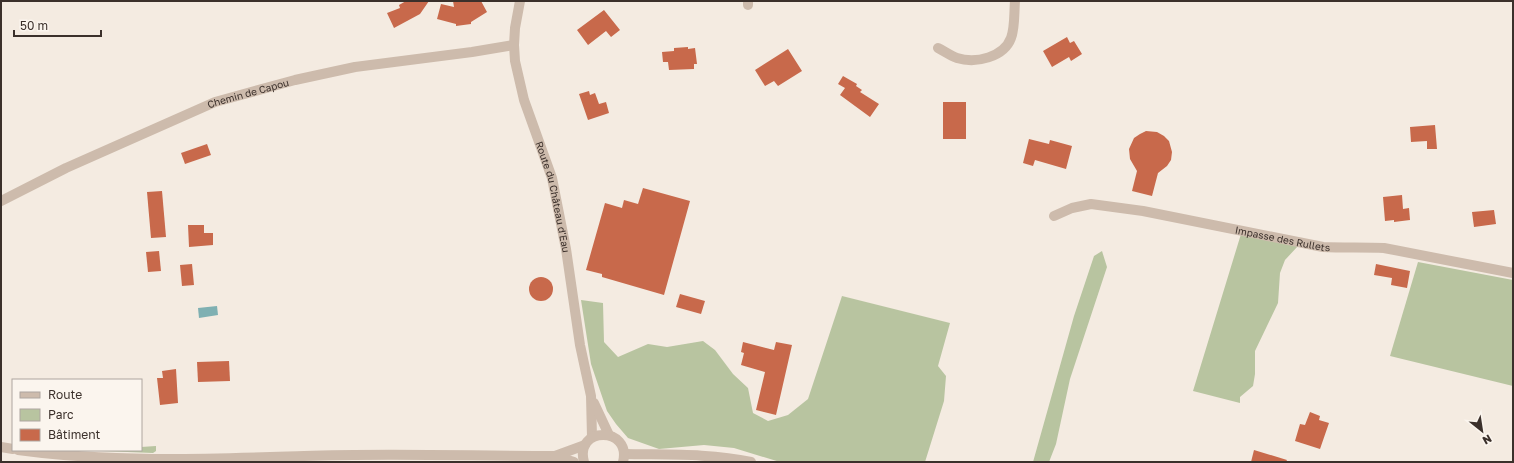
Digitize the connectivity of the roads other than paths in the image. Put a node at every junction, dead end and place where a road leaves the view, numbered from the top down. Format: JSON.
{"nodes":[{"id":1,"x":520,"y":1,"type":"edge"},
{"id":2,"x":1016,"y":1,"type":"edge"},
{"id":3,"x":514,"y":45,"type":"junction"},
{"id":4,"x":938,"y":48,"type":"dead end"},
{"id":5,"x":1,"y":201,"type":"edge"},
{"id":6,"x":1054,"y":216,"type":"dead end"},
{"id":7,"x":1513,"y":273,"type":"edge"},
{"id":8,"x":591,"y":396,"type":"junction"},
{"id":9,"x":610,"y":435,"type":"junction"},
{"id":10,"x":592,"y":437,"type":"junction"},
{"id":11,"x":585,"y":445,"type":"junction"},
{"id":12,"x":1,"y":447,"type":"edge"},
{"id":13,"x":12,"y":449,"type":"edge"},
{"id":14,"x":26,"y":451,"type":"edge"},
{"id":15,"x":555,"y":456,"type":"junction"},
{"id":16,"x":623,"y":458,"type":"edge"},
{"id":17,"x":574,"y":462,"type":"edge"},
{"id":18,"x":584,"y":462,"type":"edge"},
{"id":19,"x":751,"y":462,"type":"edge"}],
"edges":[{"from":1,"to":3,"type":"street","name":"Route du Château d'Eau"},
{"from":2,"to":4,"type":"street"},
{"from":3,"to":5,"type":"street","name":"Chemin de Capou"},
{"from":3,"to":8,"type":"street","name":"Route du Château d'Eau"},
{"from":6,"to":7,"type":"street","name":"Impasse des Rullets"},
{"from":8,"to":9,"type":"street","name":"Route du Château d'Eau"},
{"from":8,"to":10,"type":"street","name":"Route du Château d'Eau"},
{"from":9,"to":10,"type":"street"},
{"from":9,"to":16,"type":"street","name":"Route du Château d'Eau"},
{"from":10,"to":11,"type":"street"},
{"from":11,"to":15,"type":"street"},
{"from":11,"to":18,"type":"street"},
{"from":12,"to":13,"type":"street"},
{"from":14,"to":15,"type":"street"},
{"from":15,"to":17,"type":"street"},
{"from":16,"to":19,"type":"street"}]}
